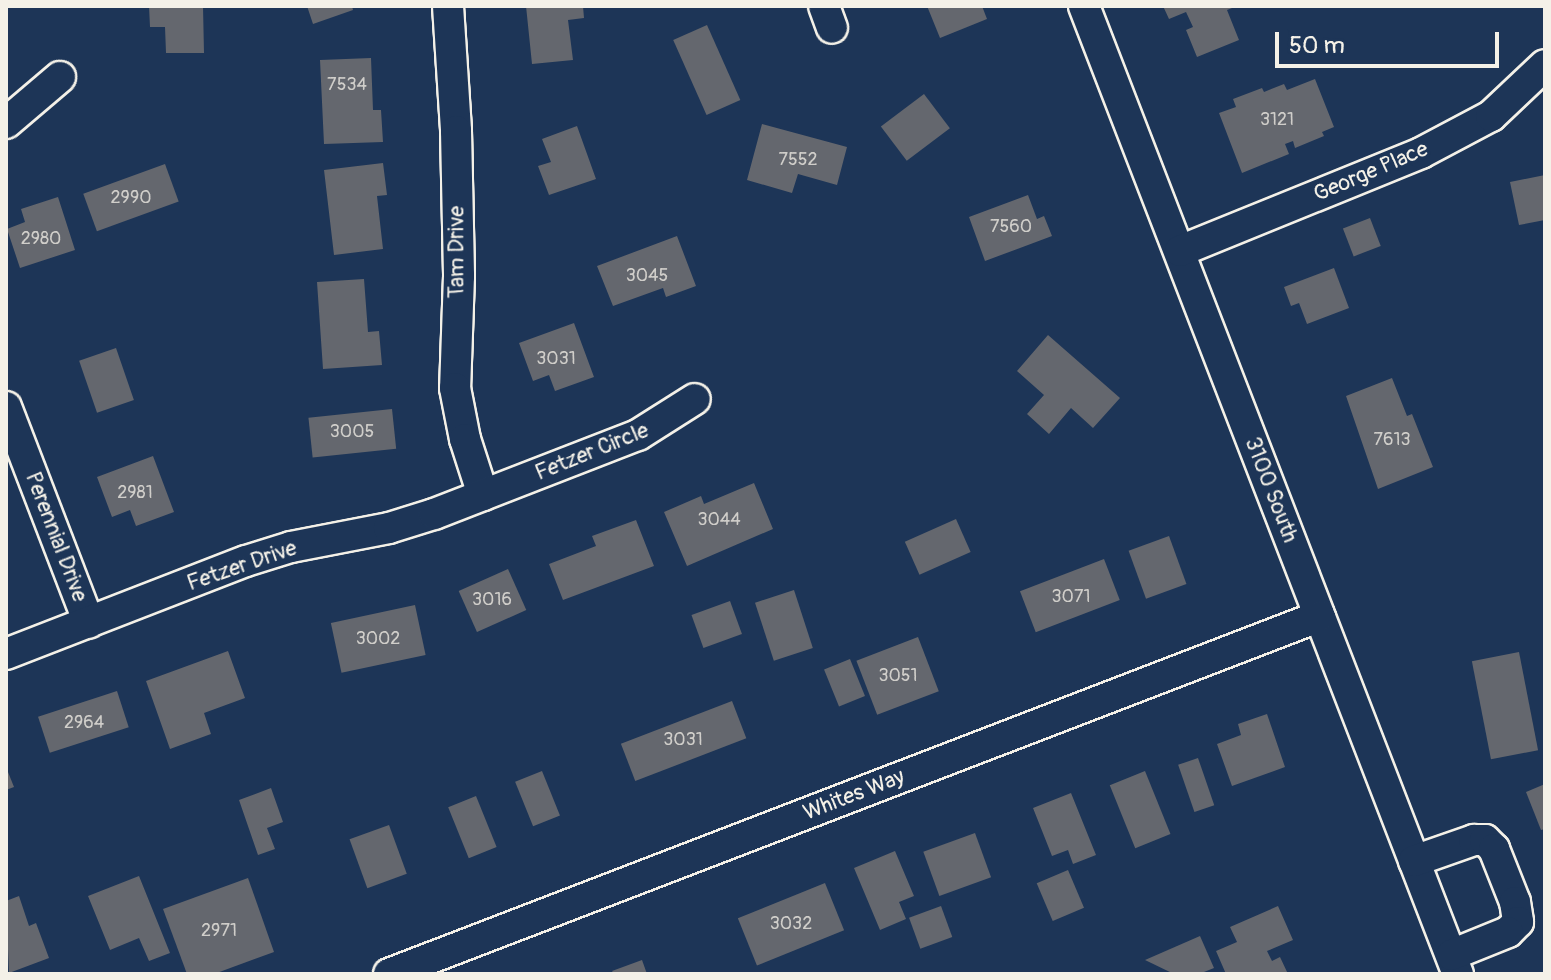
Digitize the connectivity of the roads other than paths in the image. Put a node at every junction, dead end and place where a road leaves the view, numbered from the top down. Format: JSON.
{"nodes":[{"id":1,"x":448,"y":6,"type":"edge"},
{"id":2,"x":1084,"y":6,"type":"edge"},
{"id":3,"x":1545,"y":65,"type":"edge"},
{"id":4,"x":60,"y":77,"type":"dead end"},
{"id":5,"x":6,"y":123,"type":"edge"},
{"id":6,"x":1180,"y":251,"type":"junction"},
{"id":7,"x":695,"y":399,"type":"dead end"},
{"id":8,"x":6,"y":407,"type":"edge"},
{"id":9,"x":483,"y":495,"type":"junction"},
{"id":10,"x":1320,"y":616,"type":"junction"},
{"id":11,"x":89,"y":623,"type":"junction"},
{"id":12,"x":6,"y":654,"type":"edge"},
{"id":13,"x":1414,"y":861,"type":"junction"},
{"id":14,"x":1455,"y":964,"type":"edge"},
{"id":15,"x":389,"y":974,"type":"edge"}],
"edges":[{"from":1,"to":9,"type":"street","name":"Tam Drive"},
{"from":2,"to":6,"type":"street","name":"3100 South"},
{"from":3,"to":6,"type":"street","name":"George Place"},
{"from":4,"to":5,"type":"street"},
{"from":6,"to":10,"type":"street","name":"3100 South"},
{"from":7,"to":9,"type":"street","name":"Fetzer Circle"},
{"from":8,"to":11,"type":"street","name":"Perennial Drive"},
{"from":9,"to":11,"type":"street","name":"Fetzer Drive"},
{"from":10,"to":13,"type":"street","name":"3100 South"},
{"from":10,"to":15,"type":"street","name":"Whites Way"},
{"from":11,"to":12,"type":"street","name":"Fetzer Drive"},
{"from":13,"to":14,"type":"street","name":"3100 South"},
{"from":13,"to":14,"type":"street"}]}
